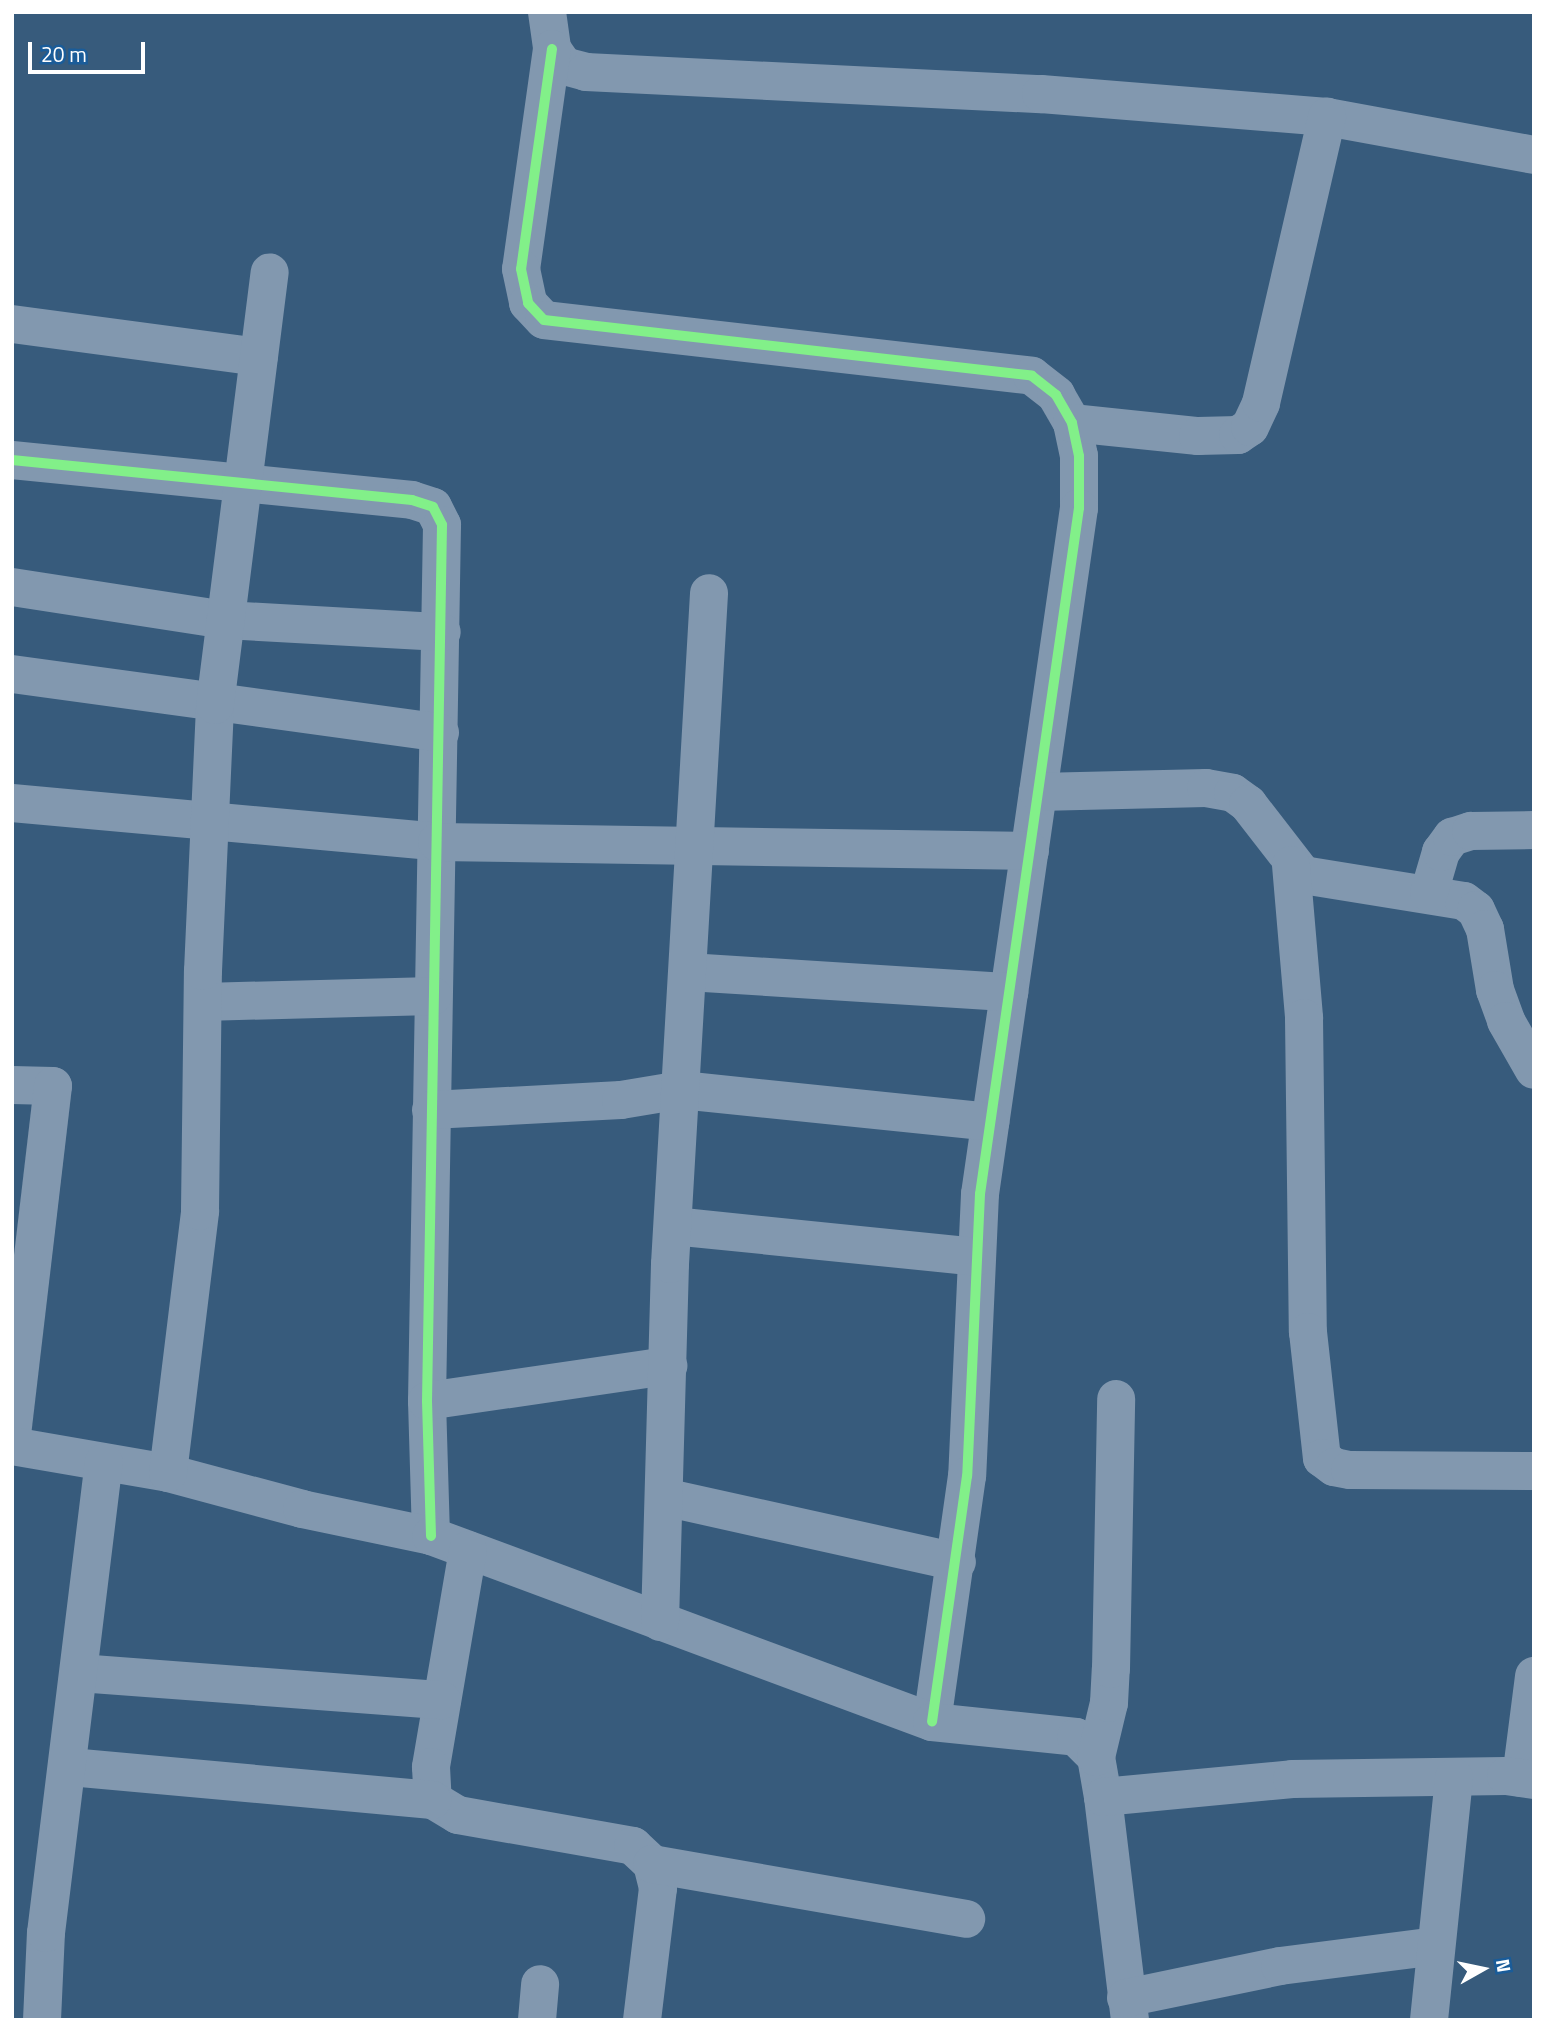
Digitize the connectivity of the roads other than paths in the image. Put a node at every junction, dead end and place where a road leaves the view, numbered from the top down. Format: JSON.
{"nodes":[{"id":1,"x":549,"y":30,"type":"edge"},
{"id":2,"x":1327,"y":117,"type":"junction"},
{"id":3,"x":1534,"y":155,"type":"edge"},
{"id":4,"x":270,"y":272,"type":"dead end"},
{"id":5,"x":12,"y":324,"type":"edge"},
{"id":6,"x":259,"y":357,"type":"junction"},
{"id":7,"x":1072,"y":423,"type":"junction"},
{"id":8,"x":12,"y":460,"type":"edge"},
{"id":9,"x":242,"y":485,"type":"junction"},
{"id":10,"x":12,"y":587,"type":"edge"},
{"id":11,"x":709,"y":593,"type":"dead end"},
{"id":12,"x":225,"y":620,"type":"junction"},
{"id":13,"x":442,"y":632,"type":"junction"},
{"id":14,"x":12,"y":674,"type":"edge"},
{"id":15,"x":215,"y":705,"type":"junction"},
{"id":16,"x":440,"y":733,"type":"junction"},
{"id":17,"x":1038,"y":792,"type":"junction"},
{"id":18,"x":12,"y":803,"type":"edge"},
{"id":19,"x":209,"y":824,"type":"junction"},
{"id":20,"x":1534,"y":830,"type":"edge"},
{"id":21,"x":437,"y":842,"type":"junction"},
{"id":22,"x":695,"y":846,"type":"junction"},
{"id":23,"x":1030,"y":851,"type":"junction"},
{"id":24,"x":1291,"y":865,"type":"junction"},
{"id":25,"x":1429,"y":893,"type":"junction"},
{"id":26,"x":688,"y":972,"type":"junction"},
{"id":27,"x":1009,"y":992,"type":"junction"},
{"id":28,"x":433,"y":996,"type":"junction"},
{"id":29,"x":203,"y":1002,"type":"junction"},
{"id":30,"x":1534,"y":1070,"type":"edge"},
{"id":31,"x":12,"y":1085,"type":"edge"},
{"id":32,"x":681,"y":1090,"type":"junction"},
{"id":33,"x":432,"y":1110,"type":"junction"},
{"id":34,"x":990,"y":1122,"type":"junction"},
{"id":35,"x":673,"y":1226,"type":"junction"},
{"id":36,"x":976,"y":1257,"type":"junction"},
{"id":37,"x":668,"y":1366,"type":"junction"},
{"id":38,"x":1116,"y":1399,"type":"dead end"},
{"id":39,"x":427,"y":1401,"type":"junction"},
{"id":40,"x":12,"y":1433,"type":"edge"},
{"id":41,"x":12,"y":1446,"type":"edge"},
{"id":42,"x":104,"y":1464,"type":"junction"},
{"id":43,"x":1534,"y":1471,"type":"edge"},
{"id":44,"x":168,"y":1474,"type":"junction"},
{"id":45,"x":664,"y":1497,"type":"junction"},
{"id":46,"x":431,"y":1536,"type":"junction"},
{"id":47,"x":468,"y":1550,"type":"junction"},
{"id":48,"x":957,"y":1562,"type":"junction"},
{"id":49,"x":660,"y":1622,"type":"junction"},
{"id":50,"x":79,"y":1673,"type":"junction"},
{"id":51,"x":1534,"y":1676,"type":"edge"},
{"id":52,"x":442,"y":1700,"type":"junction"},
{"id":53,"x":932,"y":1722,"type":"junction"},
{"id":54,"x":1096,"y":1757,"type":"junction"},
{"id":55,"x":70,"y":1767,"type":"junction"},
{"id":56,"x":1454,"y":1777,"type":"junction"},
{"id":57,"x":1527,"y":1779,"type":"edge"},
{"id":58,"x":1103,"y":1797,"type":"junction"},
{"id":59,"x":433,"y":1800,"type":"junction"},
{"id":60,"x":652,"y":1864,"type":"junction"},
{"id":61,"x":966,"y":1919,"type":"dead end"},
{"id":62,"x":1436,"y":1946,"type":"junction"},
{"id":63,"x":1128,"y":2009,"type":"edge"},
{"id":64,"x":43,"y":2020,"type":"edge"},
{"id":65,"x":642,"y":2020,"type":"edge"},
{"id":66,"x":1429,"y":2020,"type":"edge"}],
"edges":[{"from":1,"to":2,"type":"street"},
{"from":1,"to":7,"type":"street"},
{"from":2,"to":3,"type":"street"},
{"from":2,"to":7,"type":"street"},
{"from":4,"to":6,"type":"street"},
{"from":5,"to":6,"type":"street"},
{"from":6,"to":9,"type":"street"},
{"from":7,"to":17,"type":"street"},
{"from":8,"to":9,"type":"street"},
{"from":9,"to":12,"type":"street"},
{"from":9,"to":13,"type":"street"},
{"from":10,"to":12,"type":"street"},
{"from":11,"to":22,"type":"street"},
{"from":12,"to":13,"type":"street"},
{"from":12,"to":15,"type":"street"},
{"from":13,"to":16,"type":"street"},
{"from":14,"to":15,"type":"street"},
{"from":15,"to":16,"type":"street"},
{"from":15,"to":19,"type":"street"},
{"from":16,"to":21,"type":"street"},
{"from":17,"to":23,"type":"street"},
{"from":17,"to":24,"type":"street"},
{"from":18,"to":19,"type":"street"},
{"from":19,"to":21,"type":"street"},
{"from":19,"to":29,"type":"street"},
{"from":20,"to":25,"type":"street"},
{"from":21,"to":22,"type":"street"},
{"from":21,"to":28,"type":"street"},
{"from":22,"to":23,"type":"street"},
{"from":22,"to":26,"type":"street"},
{"from":23,"to":27,"type":"street"},
{"from":24,"to":25,"type":"street"},
{"from":24,"to":43,"type":"street"},
{"from":25,"to":30,"type":"street"},
{"from":26,"to":27,"type":"street"},
{"from":26,"to":32,"type":"street"},
{"from":27,"to":34,"type":"street"},
{"from":28,"to":29,"type":"street"},
{"from":28,"to":33,"type":"street"},
{"from":29,"to":44,"type":"street"},
{"from":31,"to":40,"type":"street"},
{"from":32,"to":33,"type":"street"},
{"from":32,"to":34,"type":"street"},
{"from":32,"to":35,"type":"street"},
{"from":33,"to":39,"type":"street"},
{"from":34,"to":36,"type":"street"},
{"from":35,"to":36,"type":"street"},
{"from":35,"to":37,"type":"street"},
{"from":36,"to":48,"type":"street"},
{"from":37,"to":39,"type":"street"},
{"from":37,"to":45,"type":"street"},
{"from":38,"to":54,"type":"street"},
{"from":39,"to":46,"type":"street"},
{"from":41,"to":42,"type":"street"},
{"from":42,"to":44,"type":"street"},
{"from":42,"to":50,"type":"street"},
{"from":44,"to":46,"type":"street"},
{"from":45,"to":48,"type":"street"},
{"from":45,"to":49,"type":"street"},
{"from":46,"to":47,"type":"street"},
{"from":47,"to":49,"type":"street"},
{"from":47,"to":52,"type":"street"},
{"from":48,"to":53,"type":"street"},
{"from":49,"to":53,"type":"street"},
{"from":50,"to":52,"type":"street"},
{"from":50,"to":55,"type":"street"},
{"from":51,"to":57,"type":"street"},
{"from":52,"to":59,"type":"street"},
{"from":53,"to":54,"type":"street"},
{"from":54,"to":58,"type":"street"},
{"from":55,"to":59,"type":"street"},
{"from":55,"to":64,"type":"street"},
{"from":56,"to":57,"type":"street"},
{"from":56,"to":58,"type":"street"},
{"from":56,"to":62,"type":"street"},
{"from":58,"to":63,"type":"street"},
{"from":59,"to":60,"type":"street"},
{"from":60,"to":61,"type":"street"},
{"from":60,"to":65,"type":"street"},
{"from":62,"to":63,"type":"street"},
{"from":62,"to":66,"type":"street"}]}
